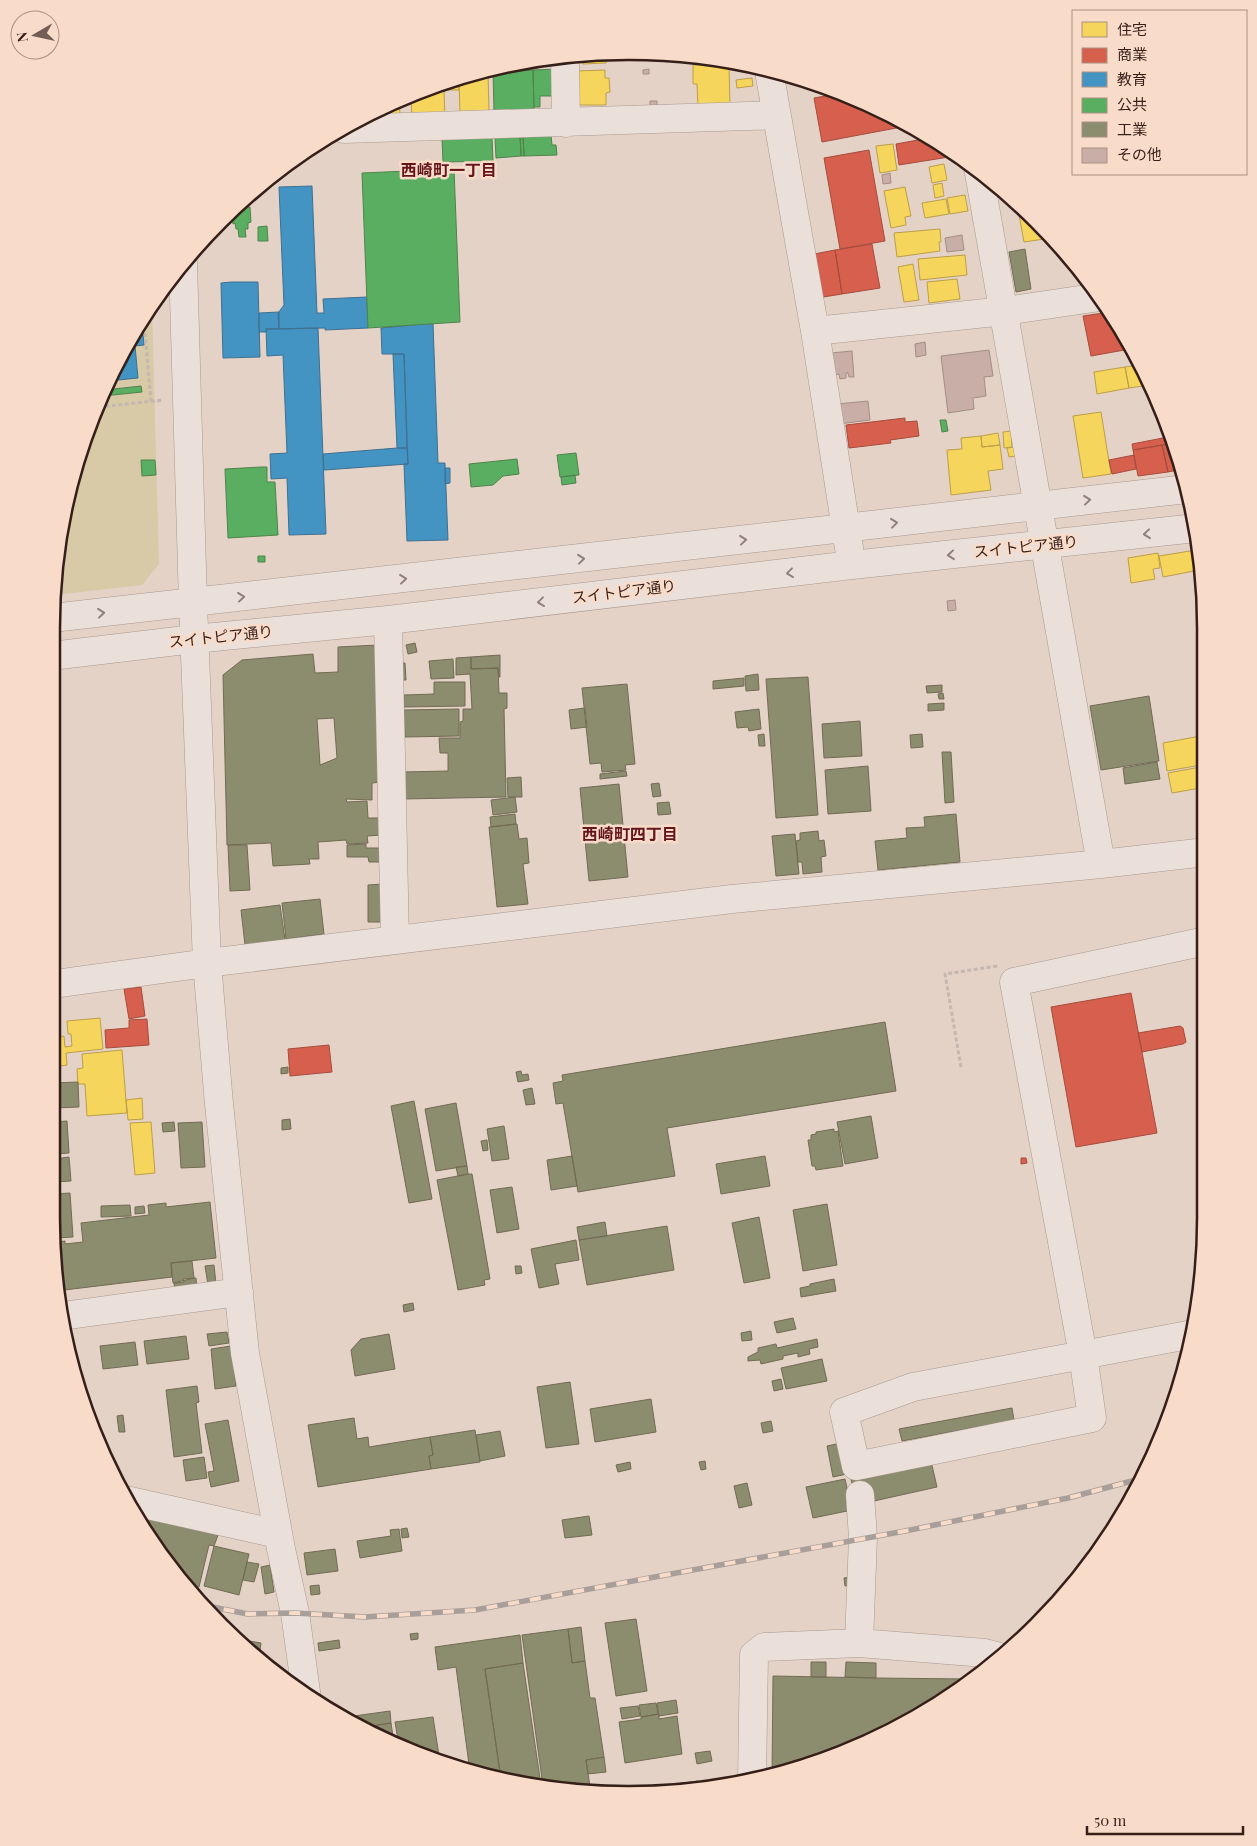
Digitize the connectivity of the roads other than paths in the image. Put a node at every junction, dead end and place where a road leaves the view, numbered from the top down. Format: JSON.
{"nodes":[{"id":1,"x":566,"y":64,"type":"edge"},
{"id":2,"x":770,"y":78,"type":"edge"},
{"id":3,"x":776,"y":115,"type":"junction"},
{"id":4,"x":566,"y":123,"type":"junction"},
{"id":5,"x":365,"y":125,"type":"edge"},
{"id":6,"x":981,"y":182,"type":"edge"},
{"id":7,"x":183,"y":275,"type":"edge"},
{"id":8,"x":1092,"y":299,"type":"edge"},
{"id":9,"x":1005,"y":311,"type":"junction"},
{"id":10,"x":815,"y":331,"type":"junction"},
{"id":11,"x":1180,"y":490,"type":"edge"},
{"id":12,"x":1039,"y":505,"type":"junction"},
{"id":13,"x":845,"y":529,"type":"junction"},
{"id":14,"x":1188,"y":529,"type":"edge"},
{"id":15,"x":1045,"y":545,"type":"junction"},
{"id":16,"x":852,"y":565,"type":"junction"},
{"id":17,"x":193,"y":603,"type":"junction"},
{"id":18,"x":60,"y":617,"type":"edge"},
{"id":19,"x":388,"y":620,"type":"junction"},
{"id":20,"x":194,"y":639,"type":"junction"},
{"id":21,"x":60,"y":655,"type":"edge"},
{"id":22,"x":1197,"y":853,"type":"edge"},
{"id":23,"x":1101,"y":864,"type":"junction"},
{"id":24,"x":395,"y":940,"type":"junction"},
{"id":25,"x":1197,"y":943,"type":"edge"},
{"id":26,"x":207,"y":963,"type":"junction"},
{"id":27,"x":60,"y":983,"type":"edge"},
{"id":28,"x":239,"y":1292,"type":"junction"},
{"id":29,"x":69,"y":1315,"type":"edge"},
{"id":30,"x":1184,"y":1336,"type":"edge"},
{"id":31,"x":1083,"y":1355,"type":"junction"},
{"id":32,"x":858,"y":1478,"type":"junction"},
{"id":33,"x":136,"y":1502,"type":"edge"},
{"id":34,"x":278,"y":1534,"type":"junction"},
{"id":35,"x":859,"y":1643,"type":"junction"},
{"id":36,"x":988,"y":1658,"type":"edge"},
{"id":37,"x":305,"y":1685,"type":"edge"},
{"id":38,"x":752,"y":1772,"type":"edge"}],
"edges":[{"from":1,"to":4,"type":"street"},
{"from":2,"to":3,"type":"street"},
{"from":3,"to":4,"type":"street"},
{"from":3,"to":10,"type":"street"},
{"from":4,"to":5,"type":"street"},
{"from":6,"to":9,"type":"street"},
{"from":7,"to":17,"type":"street"},
{"from":8,"to":9,"type":"street"},
{"from":9,"to":10,"type":"street"},
{"from":9,"to":12,"type":"street"},
{"from":10,"to":13,"type":"street"},
{"from":12,"to":11,"type":"street","one_way":true},
{"from":13,"to":12,"type":"street","one_way":true},
{"from":12,"to":15,"type":"street"},
{"from":13,"to":16,"type":"street"},
{"from":17,"to":13,"type":"street","one_way":true},
{"from":14,"to":15,"type":"street","name":"スイトピア通り","one_way":true},
{"from":15,"to":16,"type":"street","name":"スイトピア通り","one_way":true},
{"from":15,"to":23,"type":"street"},
{"from":16,"to":19,"type":"street","name":"スイトピア通り","one_way":true},
{"from":18,"to":17,"type":"street","one_way":true},
{"from":17,"to":20,"type":"street"},
{"from":19,"to":20,"type":"street","name":"スイトピア通り"},
{"from":19,"to":24,"type":"street"},
{"from":20,"to":21,"type":"street","name":"スイトピア通り"},
{"from":20,"to":26,"type":"street"},
{"from":22,"to":23,"type":"street"},
{"from":23,"to":24,"type":"street"},
{"from":24,"to":26,"type":"street"},
{"from":25,"to":31,"type":"street"},
{"from":26,"to":27,"type":"street"},
{"from":26,"to":28,"type":"street"},
{"from":28,"to":29,"type":"street"},
{"from":28,"to":34,"type":"street"},
{"from":30,"to":31,"type":"street"},
{"from":31,"to":32,"type":"street"},
{"from":31,"to":32,"type":"street"},
{"from":32,"to":35,"type":"street"},
{"from":33,"to":34,"type":"street"},
{"from":34,"to":37,"type":"street"},
{"from":35,"to":36,"type":"street"},
{"from":35,"to":38,"type":"street"}]}
